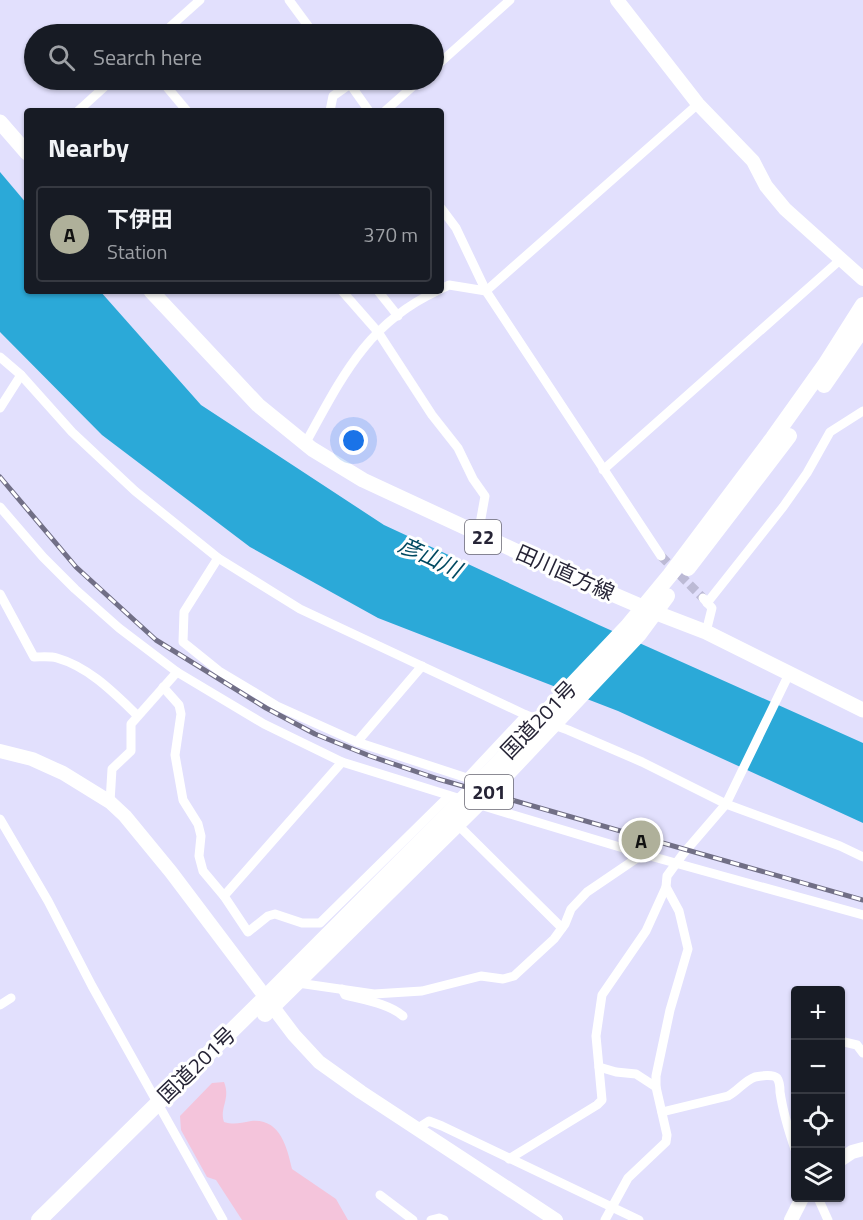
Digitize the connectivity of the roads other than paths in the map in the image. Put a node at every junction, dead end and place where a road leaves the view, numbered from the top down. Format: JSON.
{"nodes":[{"id":1,"x":200,"y":0,"type":"edge"},
{"id":2,"x":289,"y":0,"type":"edge"},
{"id":3,"x":510,"y":0,"type":"edge"},
{"id":4,"x":617,"y":0,"type":"edge"},
{"id":5,"x":173,"y":24,"type":"edge"},
{"id":6,"x":307,"y":24,"type":"edge"},
{"id":7,"x":444,"y":59,"type":"edge"},
{"id":8,"x":101,"y":90,"type":"edge"},
{"id":9,"x":169,"y":90,"type":"edge"},
{"id":10,"x":340,"y":90,"type":"edge"},
{"id":11,"x":355,"y":90,"type":"edge"},
{"id":12,"x":409,"y":90,"type":"edge"},
{"id":13,"x":698,"y":104,"type":"junction"},
{"id":14,"x":81,"y":108,"type":"edge"},
{"id":15,"x":184,"y":108,"type":"edge"},
{"id":16,"x":331,"y":108,"type":"edge"},
{"id":17,"x":367,"y":108,"type":"edge"},
{"id":18,"x":388,"y":108,"type":"edge"},
{"id":19,"x":0,"y":122,"type":"edge"},
{"id":20,"x":24,"y":150,"type":"edge"},
{"id":21,"x":444,"y":212,"type":"edge"},
{"id":22,"x":840,"y":260,"type":"junction"},
{"id":23,"x":863,"y":279,"type":"edge"},
{"id":24,"x":444,"y":288,"type":"edge"},
{"id":25,"x":486,"y":291,"type":"junction"},
{"id":26,"x":154,"y":294,"type":"edge"},
{"id":27,"x":345,"y":294,"type":"edge"},
{"id":28,"x":380,"y":294,"type":"edge"},
{"id":29,"x":430,"y":294,"type":"edge"},
{"id":30,"x":863,"y":305,"type":"edge"},
{"id":31,"x":398,"y":316,"type":"junction"},
{"id":32,"x":863,"y":328,"type":"edge"},
{"id":33,"x":378,"y":332,"type":"junction"},
{"id":34,"x":0,"y":357,"type":"edge"},
{"id":35,"x":21,"y":375,"type":"junction"},
{"id":36,"x":0,"y":408,"type":"edge"},
{"id":37,"x":863,"y":411,"type":"edge"},
{"id":38,"x":305,"y":444,"type":"junction"},
{"id":39,"x":603,"y":470,"type":"junction"},
{"id":40,"x":0,"y":507,"type":"edge"},
{"id":41,"x":478,"y":535,"type":"junction"},
{"id":42,"x":661,"y":556,"type":"tunnel mouth"},
{"id":43,"x":218,"y":558,"type":"junction"},
{"id":44,"x":0,"y":594,"type":"edge"},
{"id":45,"x":648,"y":610,"type":"junction"},
{"id":46,"x":706,"y":632,"type":"junction"},
{"id":47,"x":423,"y":666,"type":"junction"},
{"id":48,"x":177,"y":672,"type":"junction"},
{"id":49,"x":786,"y":679,"type":"junction"},
{"id":50,"x":163,"y":687,"type":"junction"},
{"id":51,"x":863,"y":710,"type":"edge"},
{"id":52,"x":137,"y":715,"type":"junction"},
{"id":53,"x":526,"y":715,"type":"junction"},
{"id":54,"x":357,"y":742,"type":"junction"},
{"id":55,"x":0,"y":751,"type":"edge"},
{"id":56,"x":342,"y":762,"type":"junction"},
{"id":57,"x":449,"y":796,"type":"junction"},
{"id":58,"x":110,"y":802,"type":"junction"},
{"id":59,"x":726,"y":804,"type":"junction"},
{"id":60,"x":485,"y":807,"type":"junction"},
{"id":61,"x":2,"y":826,"type":"edge"},
{"id":62,"x":462,"y":829,"type":"junction"},
{"id":63,"x":643,"y":854,"type":"junction"},
{"id":64,"x":863,"y":857,"type":"edge"},
{"id":65,"x":676,"y":862,"type":"junction"},
{"id":66,"x":666,"y":887,"type":"junction"},
{"id":67,"x":224,"y":896,"type":"junction"},
{"id":68,"x":394,"y":897,"type":"dead end"},
{"id":69,"x":863,"y":915,"type":"edge"},
{"id":70,"x":562,"y":928,"type":"junction"},
{"id":71,"x":330,"y":940,"type":"junction"},
{"id":72,"x":298,"y":982,"type":"junction"},
{"id":73,"x":342,"y":989,"type":"junction"},
{"id":74,"x":11,"y":998,"type":"dead end"},
{"id":75,"x":269,"y":1002,"type":"junction"},
{"id":76,"x":0,"y":1005,"type":"edge"},
{"id":77,"x":403,"y":1016,"type":"dead end"},
{"id":78,"x":845,"y":1042,"type":"edge"},
{"id":79,"x":863,"y":1053,"type":"edge"},
{"id":80,"x":599,"y":1067,"type":"junction"},
{"id":81,"x":656,"y":1087,"type":"junction"},
{"id":82,"x":662,"y":1112,"type":"junction"},
{"id":83,"x":418,"y":1128,"type":"junction"},
{"id":84,"x":794,"y":1148,"type":"edge"},
{"id":85,"x":863,"y":1149,"type":"edge"},
{"id":86,"x":845,"y":1157,"type":"edge"},
{"id":87,"x":509,"y":1159,"type":"junction"},
{"id":88,"x":380,"y":1195,"type":"dead end"},
{"id":89,"x":800,"y":1202,"type":"edge"},
{"id":90,"x":820,"y":1202,"type":"edge"},
{"id":91,"x":612,"y":1206,"type":"junction"},
{"id":92,"x":39,"y":1220,"type":"edge"},
{"id":93,"x":55,"y":1220,"type":"edge"},
{"id":94,"x":223,"y":1220,"type":"edge"},
{"id":95,"x":413,"y":1220,"type":"edge"},
{"id":96,"x":431,"y":1220,"type":"edge"},
{"id":97,"x":444,"y":1220,"type":"edge"},
{"id":98,"x":556,"y":1220,"type":"edge"},
{"id":99,"x":605,"y":1220,"type":"edge"},
{"id":100,"x":639,"y":1220,"type":"edge"},
{"id":101,"x":791,"y":1220,"type":"edge"},
{"id":102,"x":828,"y":1220,"type":"edge"}],
"edges":[{"from":1,"to":5,"type":"street"},
{"from":2,"to":6,"type":"street"},
{"from":3,"to":7,"type":"street"},
{"from":4,"to":13,"type":"street"},
{"from":8,"to":14,"type":"street"},
{"from":9,"to":15,"type":"street"},
{"from":10,"to":16,"type":"street"},
{"from":11,"to":17,"type":"street"},
{"from":12,"to":18,"type":"street"},
{"from":13,"to":22,"type":"street"},
{"from":13,"to":25,"type":"street"},
{"from":19,"to":20,"type":"main road"},
{"from":21,"to":25,"type":"street"},
{"from":22,"to":23,"type":"street"},
{"from":22,"to":39,"type":"street"},
{"from":24,"to":25,"type":"street"},
{"from":25,"to":39,"type":"street"},
{"from":26,"to":38,"type":"main road","name":"田川直方線","number":"22"},
{"from":27,"to":33,"type":"street"},
{"from":28,"to":31,"type":"street"},
{"from":29,"to":31,"type":"street"},
{"from":30,"to":45,"type":"highway","name":"国道201号","number":"201"},
{"from":31,"to":33,"type":"street"},
{"from":32,"to":45,"type":"highway","name":"国道201号","number":"201"},
{"from":33,"to":38,"type":"street"},
{"from":33,"to":41,"type":"street"},
{"from":34,"to":35,"type":"street"},
{"from":35,"to":36,"type":"street"},
{"from":35,"to":43,"type":"street"},
{"from":37,"to":46,"type":"street"},
{"from":38,"to":41,"type":"main road","name":"田川直方線","number":"22"},
{"from":39,"to":42,"type":"street"},
{"from":40,"to":48,"type":"street"},
{"from":41,"to":45,"type":"main road","name":"田川直方線","number":"22"},
{"from":43,"to":47,"type":"street"},
{"from":43,"to":54,"type":"street"},
{"from":44,"to":52,"type":"street"},
{"from":45,"to":46,"type":"main road","name":"田川直方線","number":"22"},
{"from":45,"to":71,"type":"highway","name":"国道201号","number":"201"},
{"from":46,"to":49,"type":"main road","name":"田川直方線","number":"22"},
{"from":47,"to":53,"type":"street"},
{"from":47,"to":54,"type":"street"},
{"from":48,"to":50,"type":"street"},
{"from":48,"to":56,"type":"street"},
{"from":49,"to":51,"type":"main road","name":"田川直方線","number":"22"},
{"from":49,"to":59,"type":"street"},
{"from":50,"to":52,"type":"street"},
{"from":50,"to":67,"type":"street"},
{"from":52,"to":58,"type":"street"},
{"from":53,"to":54,"type":"street"},
{"from":53,"to":59,"type":"street"},
{"from":55,"to":58,"type":"street"},
{"from":56,"to":57,"type":"street"},
{"from":56,"to":67,"type":"street"},
{"from":57,"to":60,"type":"street"},
{"from":57,"to":67,"type":"street"},
{"from":58,"to":75,"type":"street"},
{"from":59,"to":64,"type":"street"},
{"from":59,"to":65,"type":"street"},
{"from":60,"to":62,"type":"street"},
{"from":60,"to":63,"type":"street"},
{"from":61,"to":94,"type":"street"},
{"from":62,"to":68,"type":"street"},
{"from":62,"to":70,"type":"street"},
{"from":63,"to":65,"type":"street"},
{"from":63,"to":70,"type":"street"},
{"from":65,"to":66,"type":"street"},
{"from":65,"to":69,"type":"street"},
{"from":66,"to":80,"type":"street"},
{"from":66,"to":81,"type":"street"},
{"from":70,"to":73,"type":"street"},
{"from":71,"to":72,"type":"highway","name":"国道201号","number":"201"},
{"from":71,"to":75,"type":"highway","name":"国道201号","number":"201"},
{"from":72,"to":73,"type":"street"},
{"from":72,"to":75,"type":"highway","name":"国道201号","number":"201"},
{"from":73,"to":77,"type":"street"},
{"from":74,"to":76,"type":"street"},
{"from":75,"to":83,"type":"street"},
{"from":75,"to":92,"type":"highway","name":"国道201号","number":"201"},
{"from":75,"to":93,"type":"highway","name":"国道201号","number":"201"},
{"from":78,"to":79,"type":"street"},
{"from":80,"to":81,"type":"street"},
{"from":80,"to":87,"type":"street"},
{"from":81,"to":82,"type":"street"},
{"from":82,"to":84,"type":"street"},
{"from":82,"to":91,"type":"street"},
{"from":83,"to":87,"type":"street"},
{"from":83,"to":98,"type":"street"},
{"from":85,"to":86,"type":"street"},
{"from":87,"to":91,"type":"street"},
{"from":88,"to":95,"type":"street"},
{"from":89,"to":101,"type":"street"},
{"from":90,"to":102,"type":"street"},
{"from":91,"to":99,"type":"street"},
{"from":91,"to":100,"type":"street"},
{"from":96,"to":97,"type":"street"}]}
